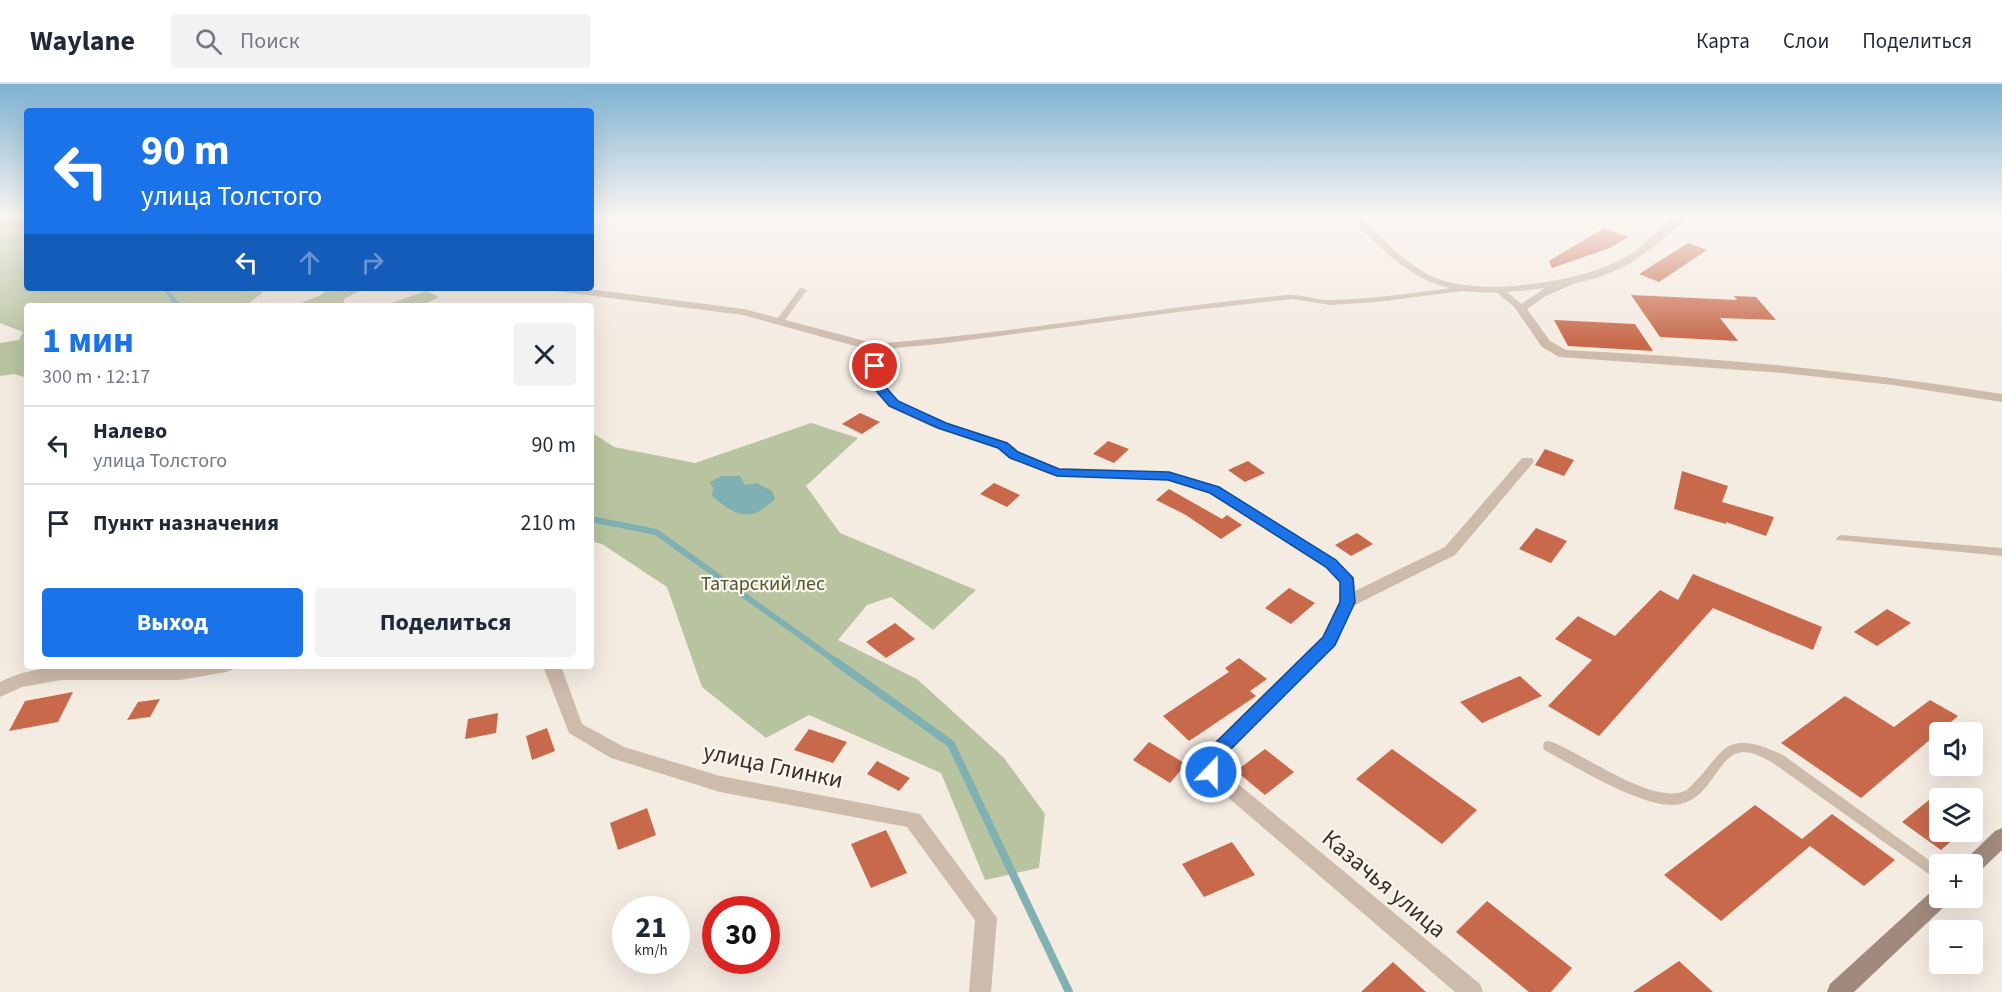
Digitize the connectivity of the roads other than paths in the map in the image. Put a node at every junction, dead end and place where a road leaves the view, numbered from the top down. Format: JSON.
{"nodes":[{"id":1,"x":1402,"y":258,"type":"edge"},
{"id":2,"x":1629,"y":258,"type":"edge"},
{"id":3,"x":1576,"y":278,"type":"junction"},
{"id":4,"x":1460,"y":289,"type":"junction"},
{"id":5,"x":803,"y":290,"type":"dead end"},
{"id":6,"x":1499,"y":290,"type":"junction"},
{"id":7,"x":579,"y":291,"type":"edge"},
{"id":8,"x":1521,"y":308,"type":"junction"},
{"id":9,"x":779,"y":322,"type":"junction"},
{"id":10,"x":872,"y":347,"type":"junction"},
{"id":11,"x":2002,"y":398,"type":"edge"},
{"id":12,"x":1527,"y":461,"type":"dead end"},
{"id":13,"x":1841,"y":538,"type":"dead end"},
{"id":14,"x":2002,"y":552,"type":"edge"},
{"id":15,"x":1347,"y":602,"type":"junction"},
{"id":16,"x":210,"y":669,"type":"edge"},
{"id":17,"x":553,"y":669,"type":"edge"},
{"id":18,"x":0,"y":690,"type":"edge"},
{"id":19,"x":1549,"y":746,"type":"dead end"},
{"id":20,"x":2002,"y":837,"type":"edge"},
{"id":21,"x":1983,"y":855,"type":"edge"},
{"id":22,"x":1929,"y":868,"type":"edge"},
{"id":23,"x":1929,"y":907,"type":"edge"},
{"id":24,"x":980,"y":992,"type":"edge"},
{"id":25,"x":1472,"y":992,"type":"edge"},
{"id":26,"x":1838,"y":992,"type":"edge"}],
"edges":[{"from":1,"to":4,"type":"street"},
{"from":2,"to":3,"type":"street"},
{"from":3,"to":6,"type":"street"},
{"from":3,"to":8,"type":"street"},
{"from":4,"to":6,"type":"street"},
{"from":4,"to":10,"type":"lane"},
{"from":5,"to":9,"type":"lane"},
{"from":6,"to":8,"type":"lane"},
{"from":7,"to":9,"type":"street"},
{"from":8,"to":11,"type":"street"},
{"from":9,"to":10,"type":"street"},
{"from":10,"to":15,"type":"street"},
{"from":12,"to":15,"type":"street"},
{"from":13,"to":14,"type":"lane"},
{"from":15,"to":25,"type":"street","name":"Казачья улица"},
{"from":16,"to":18,"type":"street"},
{"from":17,"to":24,"type":"street","name":"улица Глинки"},
{"from":19,"to":22,"type":"lane"},
{"from":20,"to":21,"type":"street"},
{"from":23,"to":26,"type":"street"}]}
